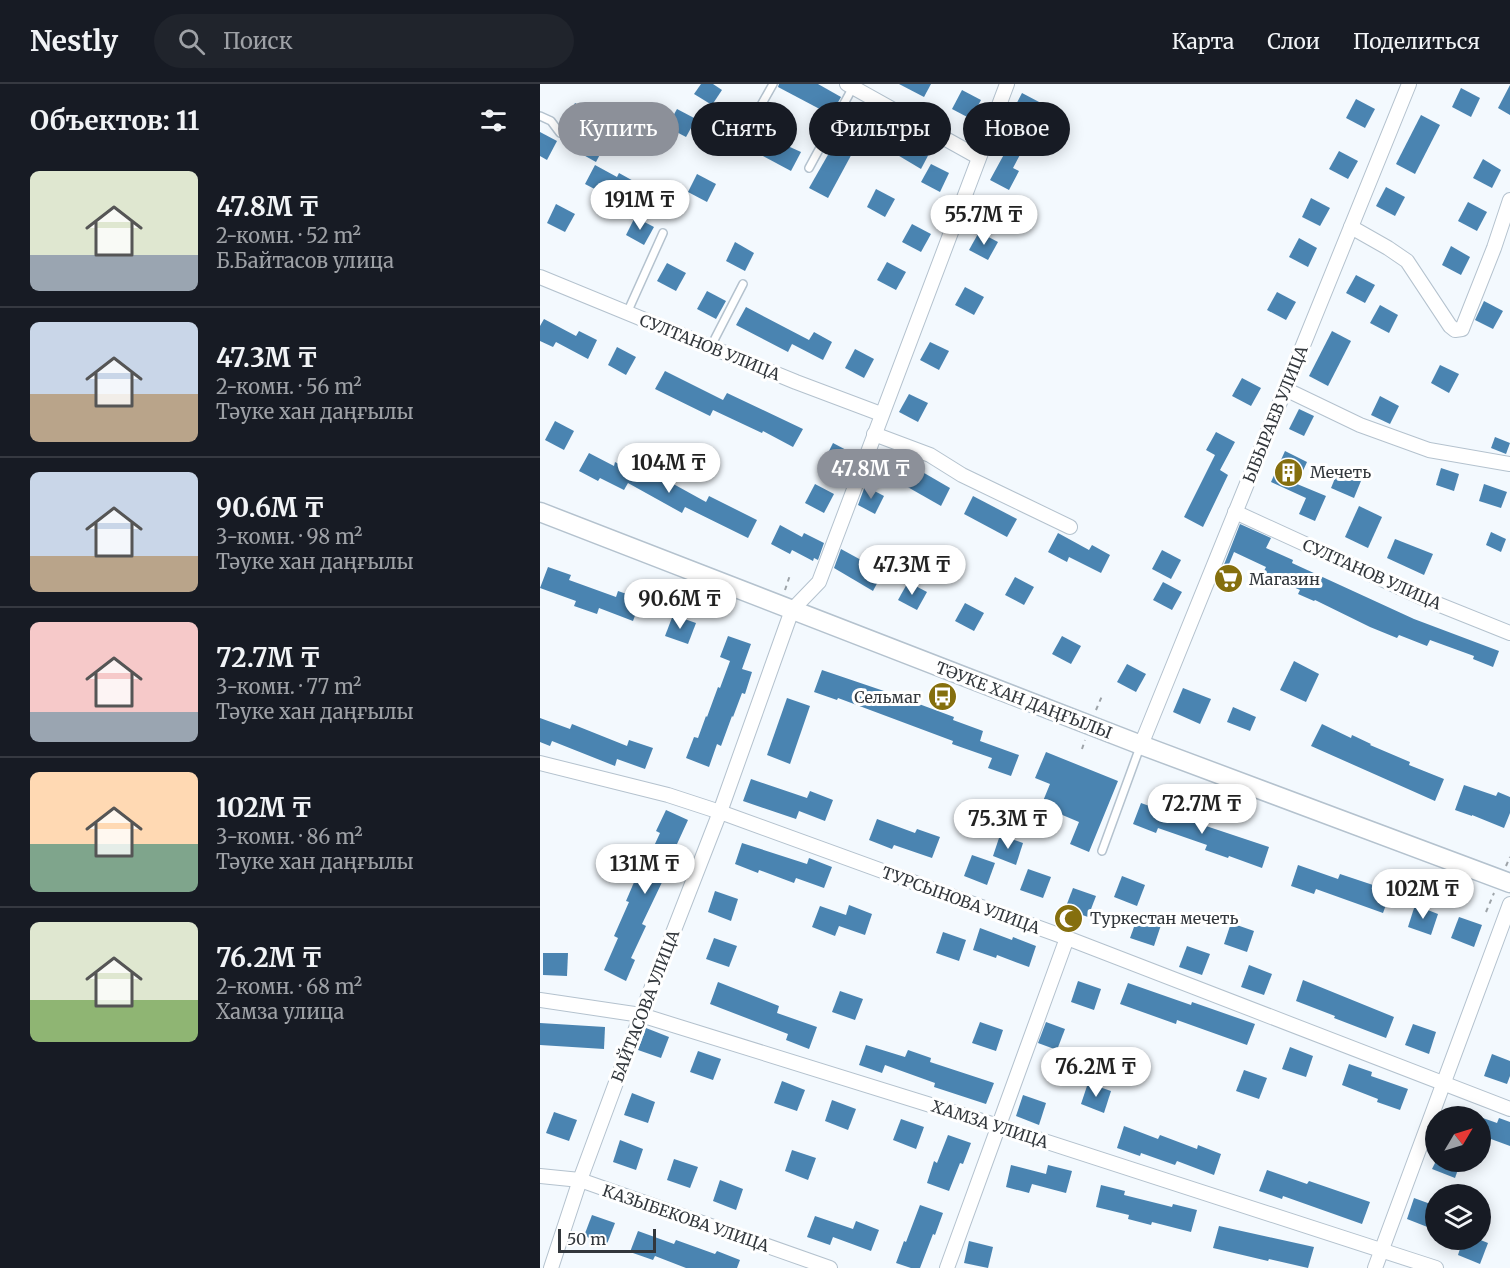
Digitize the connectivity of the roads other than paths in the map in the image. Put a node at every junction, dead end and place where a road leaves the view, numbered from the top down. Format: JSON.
{"nodes":[{"id":1,"x":773,"y":84,"type":"edge"},
{"id":2,"x":1007,"y":84,"type":"edge"},
{"id":3,"x":1409,"y":84,"type":"edge"},
{"id":4,"x":850,"y":86,"type":"edge"},
{"id":5,"x":763,"y":102,"type":"edge"},
{"id":6,"x":540,"y":116,"type":"edge"},
{"id":7,"x":558,"y":131,"type":"edge"},
{"id":8,"x":978,"y":158,"type":"junction"},
{"id":9,"x":809,"y":168,"type":"dead end"},
{"id":10,"x":1510,"y":200,"type":"edge"},
{"id":11,"x":1351,"y":227,"type":"junction"},
{"id":12,"x":663,"y":233,"type":"dead end"},
{"id":13,"x":540,"y":277,"type":"edge"},
{"id":14,"x":743,"y":284,"type":"dead end"},
{"id":15,"x":627,"y":314,"type":"junction"},
{"id":16,"x":710,"y":348,"type":"junction"},
{"id":17,"x":1285,"y":389,"type":"junction"},
{"id":18,"x":881,"y":414,"type":"junction"},
{"id":19,"x":874,"y":434,"type":"junction"},
{"id":20,"x":1510,"y":464,"type":"edge"},
{"id":21,"x":540,"y":512,"type":"edge"},
{"id":22,"x":1235,"y":512,"type":"junction"},
{"id":23,"x":1070,"y":527,"type":"dead end"},
{"id":24,"x":792,"y":610,"type":"junction"},
{"id":25,"x":1510,"y":633,"type":"edge"},
{"id":26,"x":1141,"y":745,"type":"junction"},
{"id":27,"x":540,"y":763,"type":"edge"},
{"id":28,"x":720,"y":812,"type":"junction"},
{"id":29,"x":1102,"y":851,"type":"dead end"},
{"id":30,"x":1510,"y":884,"type":"edge"},
{"id":31,"x":1510,"y":904,"type":"edge"},
{"id":32,"x":1067,"y":938,"type":"junction"},
{"id":33,"x":540,"y":1000,"type":"edge"},
{"id":34,"x":641,"y":1015,"type":"junction"},
{"id":35,"x":1443,"y":1082,"type":"junction"},
{"id":36,"x":1510,"y":1109,"type":"edge"},
{"id":37,"x":998,"y":1126,"type":"junction"},
{"id":38,"x":540,"y":1176,"type":"edge"},
{"id":39,"x":580,"y":1180,"type":"junction"},
{"id":40,"x":1382,"y":1249,"type":"junction"},
{"id":41,"x":551,"y":1268,"type":"edge"},
{"id":42,"x":830,"y":1268,"type":"edge"},
{"id":43,"x":947,"y":1268,"type":"edge"},
{"id":44,"x":1375,"y":1268,"type":"edge"},
{"id":45,"x":1436,"y":1268,"type":"edge"}],
"edges":[{"from":1,"to":5,"type":"lane"},
{"from":2,"to":8,"type":"street"},
{"from":3,"to":11,"type":"street","name":"ЫБЫРАЕВ УЛИЦА"},
{"from":4,"to":8,"type":"street"},
{"from":4,"to":9,"type":"lane"},
{"from":6,"to":7,"type":"lane"},
{"from":8,"to":18,"type":"street"},
{"from":10,"to":11,"type":"street"},
{"from":11,"to":17,"type":"street","name":"ЫБЫРАЕВ УЛИЦА"},
{"from":12,"to":15,"type":"lane"},
{"from":13,"to":15,"type":"street","name":"СУЛТАНОВ УЛИЦА"},
{"from":14,"to":16,"type":"lane"},
{"from":15,"to":16,"type":"street","name":"СУЛТАНОВ УЛИЦА"},
{"from":16,"to":18,"type":"street","name":"СУЛТАНОВ УЛИЦА"},
{"from":17,"to":20,"type":"street"},
{"from":17,"to":22,"type":"street","name":"ЫБЫРАЕВ УЛИЦА"},
{"from":18,"to":19,"type":"street"},
{"from":19,"to":23,"type":"street"},
{"from":19,"to":24,"type":"street"},
{"from":21,"to":24,"type":"street","name":"ТӘУКЕ ХАН ДАҢҒЫЛЫ"},
{"from":22,"to":25,"type":"street","name":"СУЛТАНОВ УЛИЦА"},
{"from":22,"to":26,"type":"street","name":"ЫБЫРАЕВ УЛИЦА"},
{"from":24,"to":26,"type":"street","name":"ТӘУКЕ ХАН ДАҢҒЫЛЫ"},
{"from":24,"to":28,"type":"street","name":"БАЙТАСОВА УЛИЦА"},
{"from":26,"to":29,"type":"lane"},
{"from":26,"to":30,"type":"street","name":"ТӘУКЕ ХАН ДАҢҒЫЛЫ"},
{"from":27,"to":28,"type":"street","name":"ТУРСЫНОВА УЛИЦА"},
{"from":28,"to":32,"type":"street","name":"ТУРСЫНОВА УЛИЦА"},
{"from":28,"to":34,"type":"street","name":"БАЙТАСОВА УЛИЦА"},
{"from":31,"to":35,"type":"street"},
{"from":32,"to":35,"type":"street","name":"ТУРСЫНОВА УЛИЦА"},
{"from":32,"to":37,"type":"street"},
{"from":33,"to":34,"type":"street","name":"ХАМЗА УЛИЦА"},
{"from":34,"to":37,"type":"street","name":"ХАМЗА УЛИЦА"},
{"from":34,"to":39,"type":"street","name":"БАЙТАСОВА УЛИЦА"},
{"from":35,"to":36,"type":"street","name":"ТУРСЫНОВА УЛИЦА"},
{"from":35,"to":40,"type":"street"},
{"from":37,"to":40,"type":"street","name":"ХАМЗА УЛИЦА"},
{"from":37,"to":43,"type":"street"},
{"from":38,"to":39,"type":"street","name":"КАЗЫБЕКОВА УЛИЦА"},
{"from":39,"to":41,"type":"street","name":"БАЙТАСОВА УЛИЦА"},
{"from":39,"to":42,"type":"street","name":"КАЗЫБЕКОВА УЛИЦА"},
{"from":40,"to":44,"type":"street"},
{"from":40,"to":45,"type":"street","name":"ХАМЗА УЛИЦА"}]}
